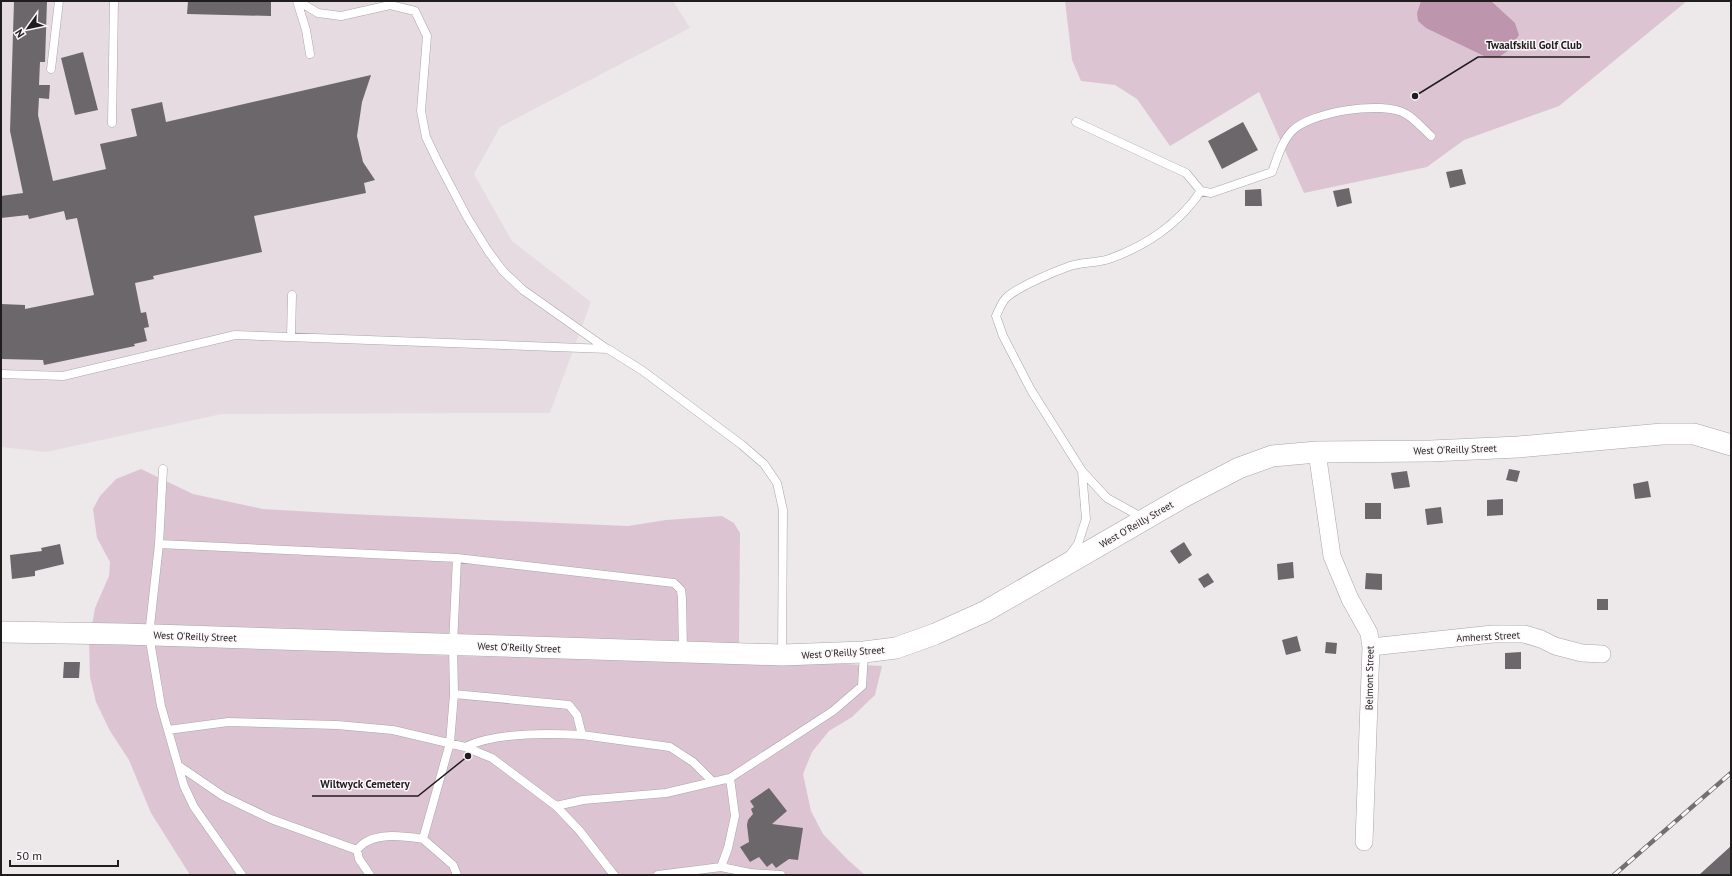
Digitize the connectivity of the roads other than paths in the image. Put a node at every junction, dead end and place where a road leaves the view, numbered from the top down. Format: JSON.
{"nodes":[{"id":1,"x":59,"y":1,"type":"edge"},
{"id":2,"x":114,"y":1,"type":"edge"},
{"id":3,"x":297,"y":1,"type":"edge"},
{"id":4,"x":310,"y":54,"type":"dead end"},
{"id":5,"x":51,"y":69,"type":"dead end"},
{"id":6,"x":1076,"y":122,"type":"dead end"},
{"id":7,"x":112,"y":123,"type":"dead end"},
{"id":8,"x":1431,"y":136,"type":"dead end"},
{"id":9,"x":1201,"y":191,"type":"junction"},
{"id":10,"x":292,"y":295,"type":"dead end"},
{"id":11,"x":291,"y":336,"type":"junction"},
{"id":12,"x":608,"y":349,"type":"junction"},
{"id":13,"x":1,"y":374,"type":"edge"},
{"id":14,"x":1731,"y":445,"type":"edge"},
{"id":15,"x":1317,"y":452,"type":"junction"},
{"id":16,"x":163,"y":469,"type":"dead end"},
{"id":17,"x":1082,"y":471,"type":"junction"},
{"id":18,"x":1146,"y":519,"type":"junction"},
{"id":19,"x":159,"y":544,"type":"junction"},
{"id":20,"x":457,"y":558,"type":"junction"},
{"id":21,"x":1060,"y":568,"type":"junction"},
{"id":22,"x":1,"y":632,"type":"edge"},
{"id":23,"x":149,"y":635,"type":"junction"},
{"id":24,"x":453,"y":645,"type":"junction"},
{"id":25,"x":1371,"y":647,"type":"junction"},
{"id":26,"x":683,"y":652,"type":"junction"},
{"id":27,"x":864,"y":652,"type":"junction"},
{"id":28,"x":1602,"y":654,"type":"dead end"},
{"id":29,"x":782,"y":656,"type":"junction"},
{"id":30,"x":454,"y":694,"type":"junction"},
{"id":31,"x":168,"y":730,"type":"junction"},
{"id":32,"x":582,"y":735,"type":"junction"},
{"id":33,"x":450,"y":743,"type":"junction"},
{"id":34,"x":465,"y":747,"type":"junction"},
{"id":35,"x":179,"y":766,"type":"junction"},
{"id":36,"x":730,"y":778,"type":"junction"},
{"id":37,"x":712,"y":782,"type":"junction"},
{"id":38,"x":556,"y":806,"type":"junction"},
{"id":39,"x":423,"y":839,"type":"junction"},
{"id":40,"x":1364,"y":842,"type":"dead end"},
{"id":41,"x":357,"y":850,"type":"junction"},
{"id":42,"x":721,"y":866,"type":"junction"},
{"id":43,"x":242,"y":875,"type":"edge"},
{"id":44,"x":370,"y":875,"type":"edge"},
{"id":45,"x":457,"y":875,"type":"edge"},
{"id":46,"x":614,"y":875,"type":"edge"},
{"id":47,"x":658,"y":875,"type":"edge"},
{"id":48,"x":781,"y":875,"type":"edge"}],
"edges":[{"from":1,"to":5,"type":"lane"},
{"from":2,"to":7,"type":"lane"},
{"from":3,"to":4,"type":"lane"},
{"from":3,"to":12,"type":"lane"},
{"from":6,"to":9,"type":"lane"},
{"from":8,"to":9,"type":"lane"},
{"from":9,"to":17,"type":"lane"},
{"from":10,"to":11,"type":"lane"},
{"from":11,"to":12,"type":"lane"},
{"from":11,"to":13,"type":"lane"},
{"from":12,"to":29,"type":"lane"},
{"from":14,"to":15,"type":"street","name":"West O'Reilly Street"},
{"from":15,"to":18,"type":"street","name":"West O'Reilly Street"},
{"from":15,"to":25,"type":"street","name":"Belmont Street"},
{"from":16,"to":19,"type":"lane"},
{"from":17,"to":18,"type":"lane"},
{"from":17,"to":21,"type":"lane"},
{"from":18,"to":21,"type":"street","name":"West O'Reilly Street"},
{"from":19,"to":20,"type":"lane"},
{"from":19,"to":23,"type":"lane"},
{"from":20,"to":24,"type":"lane"},
{"from":20,"to":26,"type":"lane"},
{"from":21,"to":27,"type":"street","name":"West O'Reilly Street"},
{"from":22,"to":23,"type":"street","name":"West O'Reilly Street"},
{"from":23,"to":24,"type":"street","name":"West O'Reilly Street"},
{"from":23,"to":31,"type":"lane"},
{"from":24,"to":26,"type":"street","name":"West O'Reilly Street"},
{"from":24,"to":30,"type":"lane"},
{"from":25,"to":28,"type":"street","name":"Amherst Street"},
{"from":25,"to":40,"type":"street","name":"Belmont Street"},
{"from":26,"to":29,"type":"street","name":"West O'Reilly Street"},
{"from":27,"to":29,"type":"street","name":"West O'Reilly Street"},
{"from":27,"to":36,"type":"lane"},
{"from":30,"to":32,"type":"lane"},
{"from":30,"to":33,"type":"lane"},
{"from":31,"to":33,"type":"lane"},
{"from":31,"to":35,"type":"lane"},
{"from":32,"to":34,"type":"lane"},
{"from":32,"to":37,"type":"lane"},
{"from":33,"to":34,"type":"lane"},
{"from":33,"to":39,"type":"lane"},
{"from":34,"to":38,"type":"lane"},
{"from":35,"to":41,"type":"lane"},
{"from":35,"to":43,"type":"lane"},
{"from":36,"to":37,"type":"lane"},
{"from":36,"to":42,"type":"lane"},
{"from":37,"to":38,"type":"lane"},
{"from":38,"to":46,"type":"lane"},
{"from":39,"to":41,"type":"lane"},
{"from":39,"to":45,"type":"lane"},
{"from":41,"to":44,"type":"lane"},
{"from":42,"to":47,"type":"lane"},
{"from":42,"to":48,"type":"lane"}]}
